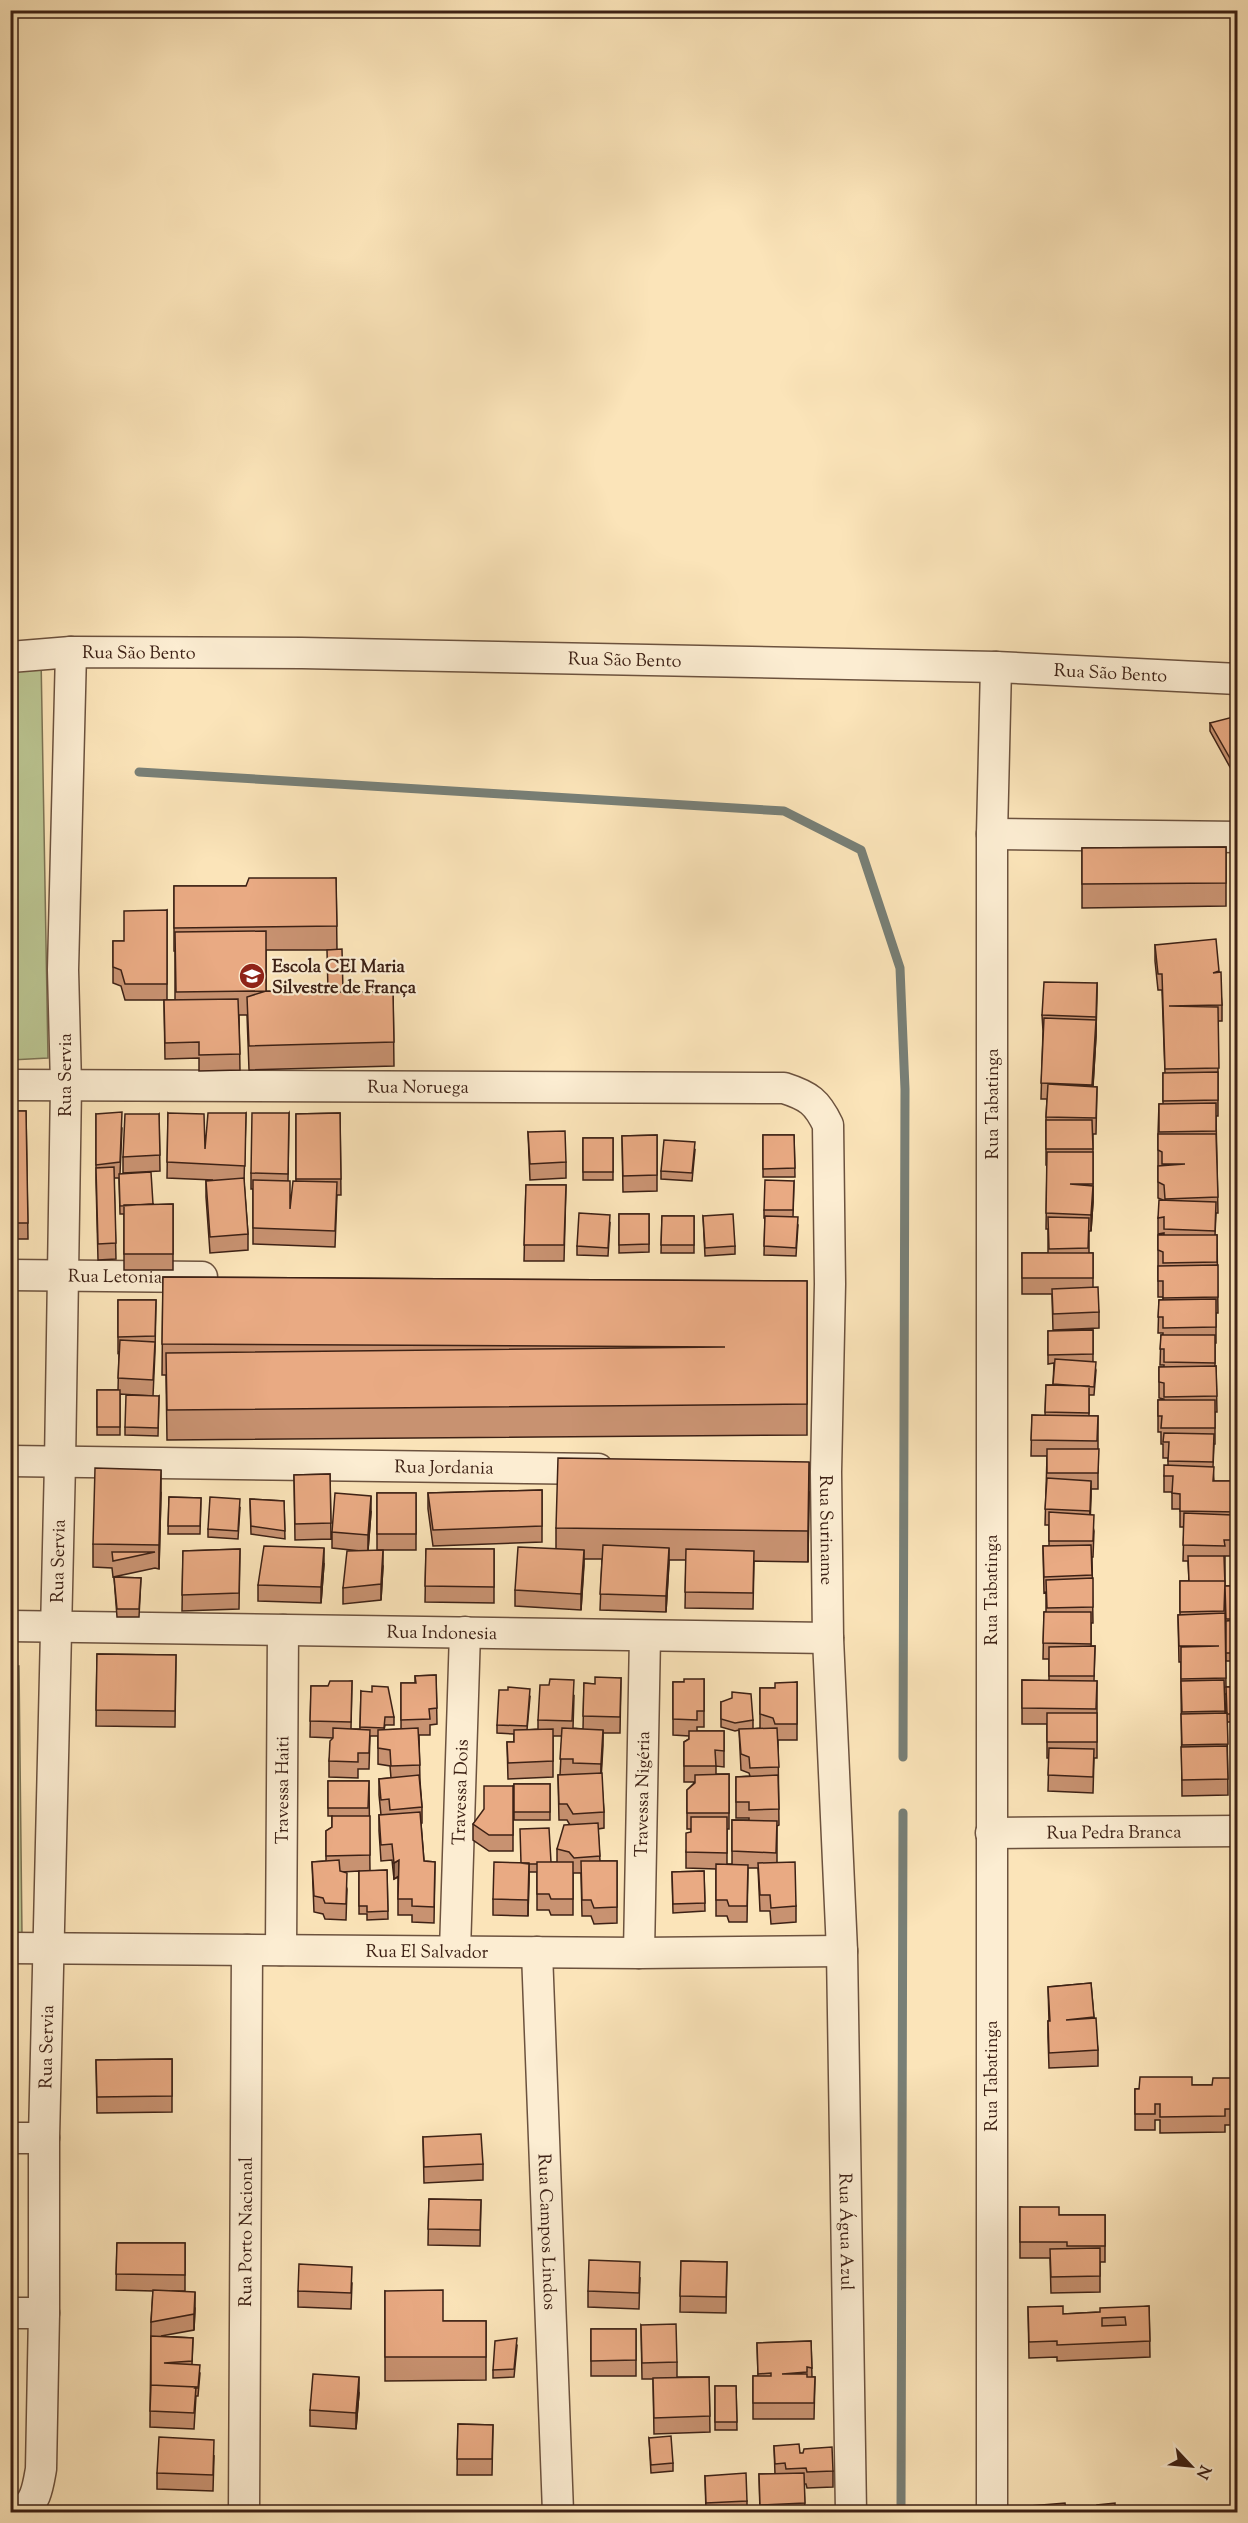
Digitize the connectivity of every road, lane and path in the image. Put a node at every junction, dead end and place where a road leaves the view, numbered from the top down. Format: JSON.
{"nodes":[{"id":1,"x":71,"y":652,"type":"junction"},
{"id":2,"x":10,"y":657,"type":"edge"},
{"id":3,"x":996,"y":667,"type":"junction"},
{"id":4,"x":1238,"y":679,"type":"edge"},
{"id":5,"x":992,"y":834,"type":"junction"},
{"id":6,"x":1238,"y":837,"type":"edge"},
{"id":7,"x":10,"y":1085,"type":"edge"},
{"id":8,"x":66,"y":1085,"type":"junction"},
{"id":9,"x":820,"y":1109,"type":"joint"},
{"id":10,"x":10,"y":1275,"type":"edge"},
{"id":11,"x":62,"y":1276,"type":"junction"},
{"id":12,"x":230,"y":1277,"type":"edge"},
{"id":13,"x":10,"y":1461,"type":"edge"},
{"id":14,"x":60,"y":1462,"type":"junction"},
{"id":15,"x":623,"y":1469,"type":"edge"},
{"id":16,"x":10,"y":1626,"type":"edge"},
{"id":17,"x":57,"y":1626,"type":"junction"},
{"id":18,"x":283,"y":1630,"type":"junction"},
{"id":19,"x":465,"y":1632,"type":"junction"},
{"id":20,"x":645,"y":1636,"type":"junction"},
{"id":21,"x":828,"y":1638,"type":"junction"},
{"id":22,"x":1238,"y":1831,"type":"edge"},
{"id":23,"x":991,"y":1833,"type":"junction"},
{"id":24,"x":10,"y":1948,"type":"edge"},
{"id":25,"x":49,"y":1949,"type":"junction"},
{"id":26,"x":247,"y":1950,"type":"junction"},
{"id":27,"x":281,"y":1950,"type":"junction"},
{"id":28,"x":455,"y":1951,"type":"junction"},
{"id":29,"x":842,"y":1951,"type":"junction"},
{"id":30,"x":537,"y":1952,"type":"junction"},
{"id":31,"x":639,"y":1953,"type":"junction"},
{"id":32,"x":10,"y":2138,"type":"edge"},
{"id":33,"x":44,"y":2138,"type":"junction"},
{"id":34,"x":10,"y":2313,"type":"edge"},
{"id":35,"x":44,"y":2313,"type":"junction"},
{"id":36,"x":20,"y":2512,"type":"edge"},
{"id":37,"x":244,"y":2512,"type":"edge"},
{"id":38,"x":558,"y":2512,"type":"edge"},
{"id":39,"x":851,"y":2512,"type":"edge"},
{"id":40,"x":992,"y":2512,"type":"edge"}],
"edges":[{"from":1,"to":2,"type":"street","name":"Rua São Bento"},
{"from":1,"to":3,"type":"street","name":"Rua São Bento"},
{"from":1,"to":8,"type":"street","name":"Rua Servia"},
{"from":3,"to":4,"type":"street","name":"Rua São Bento"},
{"from":3,"to":5,"type":"street","name":"Rua Tabatinga"},
{"from":5,"to":6,"type":"street"},
{"from":5,"to":23,"type":"street","name":"Rua Tabatinga"},
{"from":7,"to":8,"type":"street","name":"Rua Noruega"},
{"from":8,"to":9,"type":"street","name":"Rua Noruega"},
{"from":8,"to":11,"type":"street","name":"Rua Servia"},
{"from":9,"to":21,"type":"street","name":"Rua Suriname"},
{"from":10,"to":11,"type":"street","name":"Rua Letonia"},
{"from":11,"to":12,"type":"street","name":"Rua Letonia"},
{"from":11,"to":14,"type":"street","name":"Rua Servia"},
{"from":13,"to":14,"type":"street","name":"Rua Jordania"},
{"from":14,"to":15,"type":"street","name":"Rua Jordania"},
{"from":14,"to":17,"type":"street","name":"Rua Servia"},
{"from":16,"to":17,"type":"street","name":"Rua Indonesia"},
{"from":17,"to":18,"type":"street","name":"Rua Indonesia"},
{"from":17,"to":25,"type":"street","name":"Rua Servia"},
{"from":18,"to":19,"type":"street","name":"Rua Indonesia"},
{"from":18,"to":27,"type":"street","name":"Travessa Haiti"},
{"from":19,"to":20,"type":"street","name":"Rua Indonesia"},
{"from":19,"to":28,"type":"street","name":"Travessa Dois"},
{"from":20,"to":21,"type":"street","name":"Rua Indonesia"},
{"from":20,"to":31,"type":"street","name":"Travessa Nigéria"},
{"from":21,"to":29,"type":"street","name":"Rua Suriname"},
{"from":22,"to":23,"type":"street","name":"Rua Pedra Branca"},
{"from":23,"to":40,"type":"street","name":"Rua Tabatinga"},
{"from":24,"to":25,"type":"street","name":"Rua El Salvador"},
{"from":25,"to":26,"type":"street","name":"Rua El Salvador"},
{"from":25,"to":33,"type":"street","name":"Rua Servia"},
{"from":26,"to":27,"type":"street","name":"Rua El Salvador"},
{"from":26,"to":37,"type":"street","name":"Rua Porto Nacional"},
{"from":27,"to":28,"type":"street","name":"Rua El Salvador"},
{"from":28,"to":30,"type":"street","name":"Rua El Salvador"},
{"from":29,"to":31,"type":"street","name":"Rua El Salvador"},
{"from":29,"to":39,"type":"street","name":"Rua Água Azul"},
{"from":30,"to":31,"type":"street","name":"Rua El Salvador"},
{"from":30,"to":38,"type":"street","name":"Rua Campos Lindos"},
{"from":32,"to":33,"type":"street"},
{"from":33,"to":35,"type":"street","name":"Rua Servia"},
{"from":34,"to":35,"type":"street"},
{"from":35,"to":36,"type":"street","name":"Rua Servia"}]}
